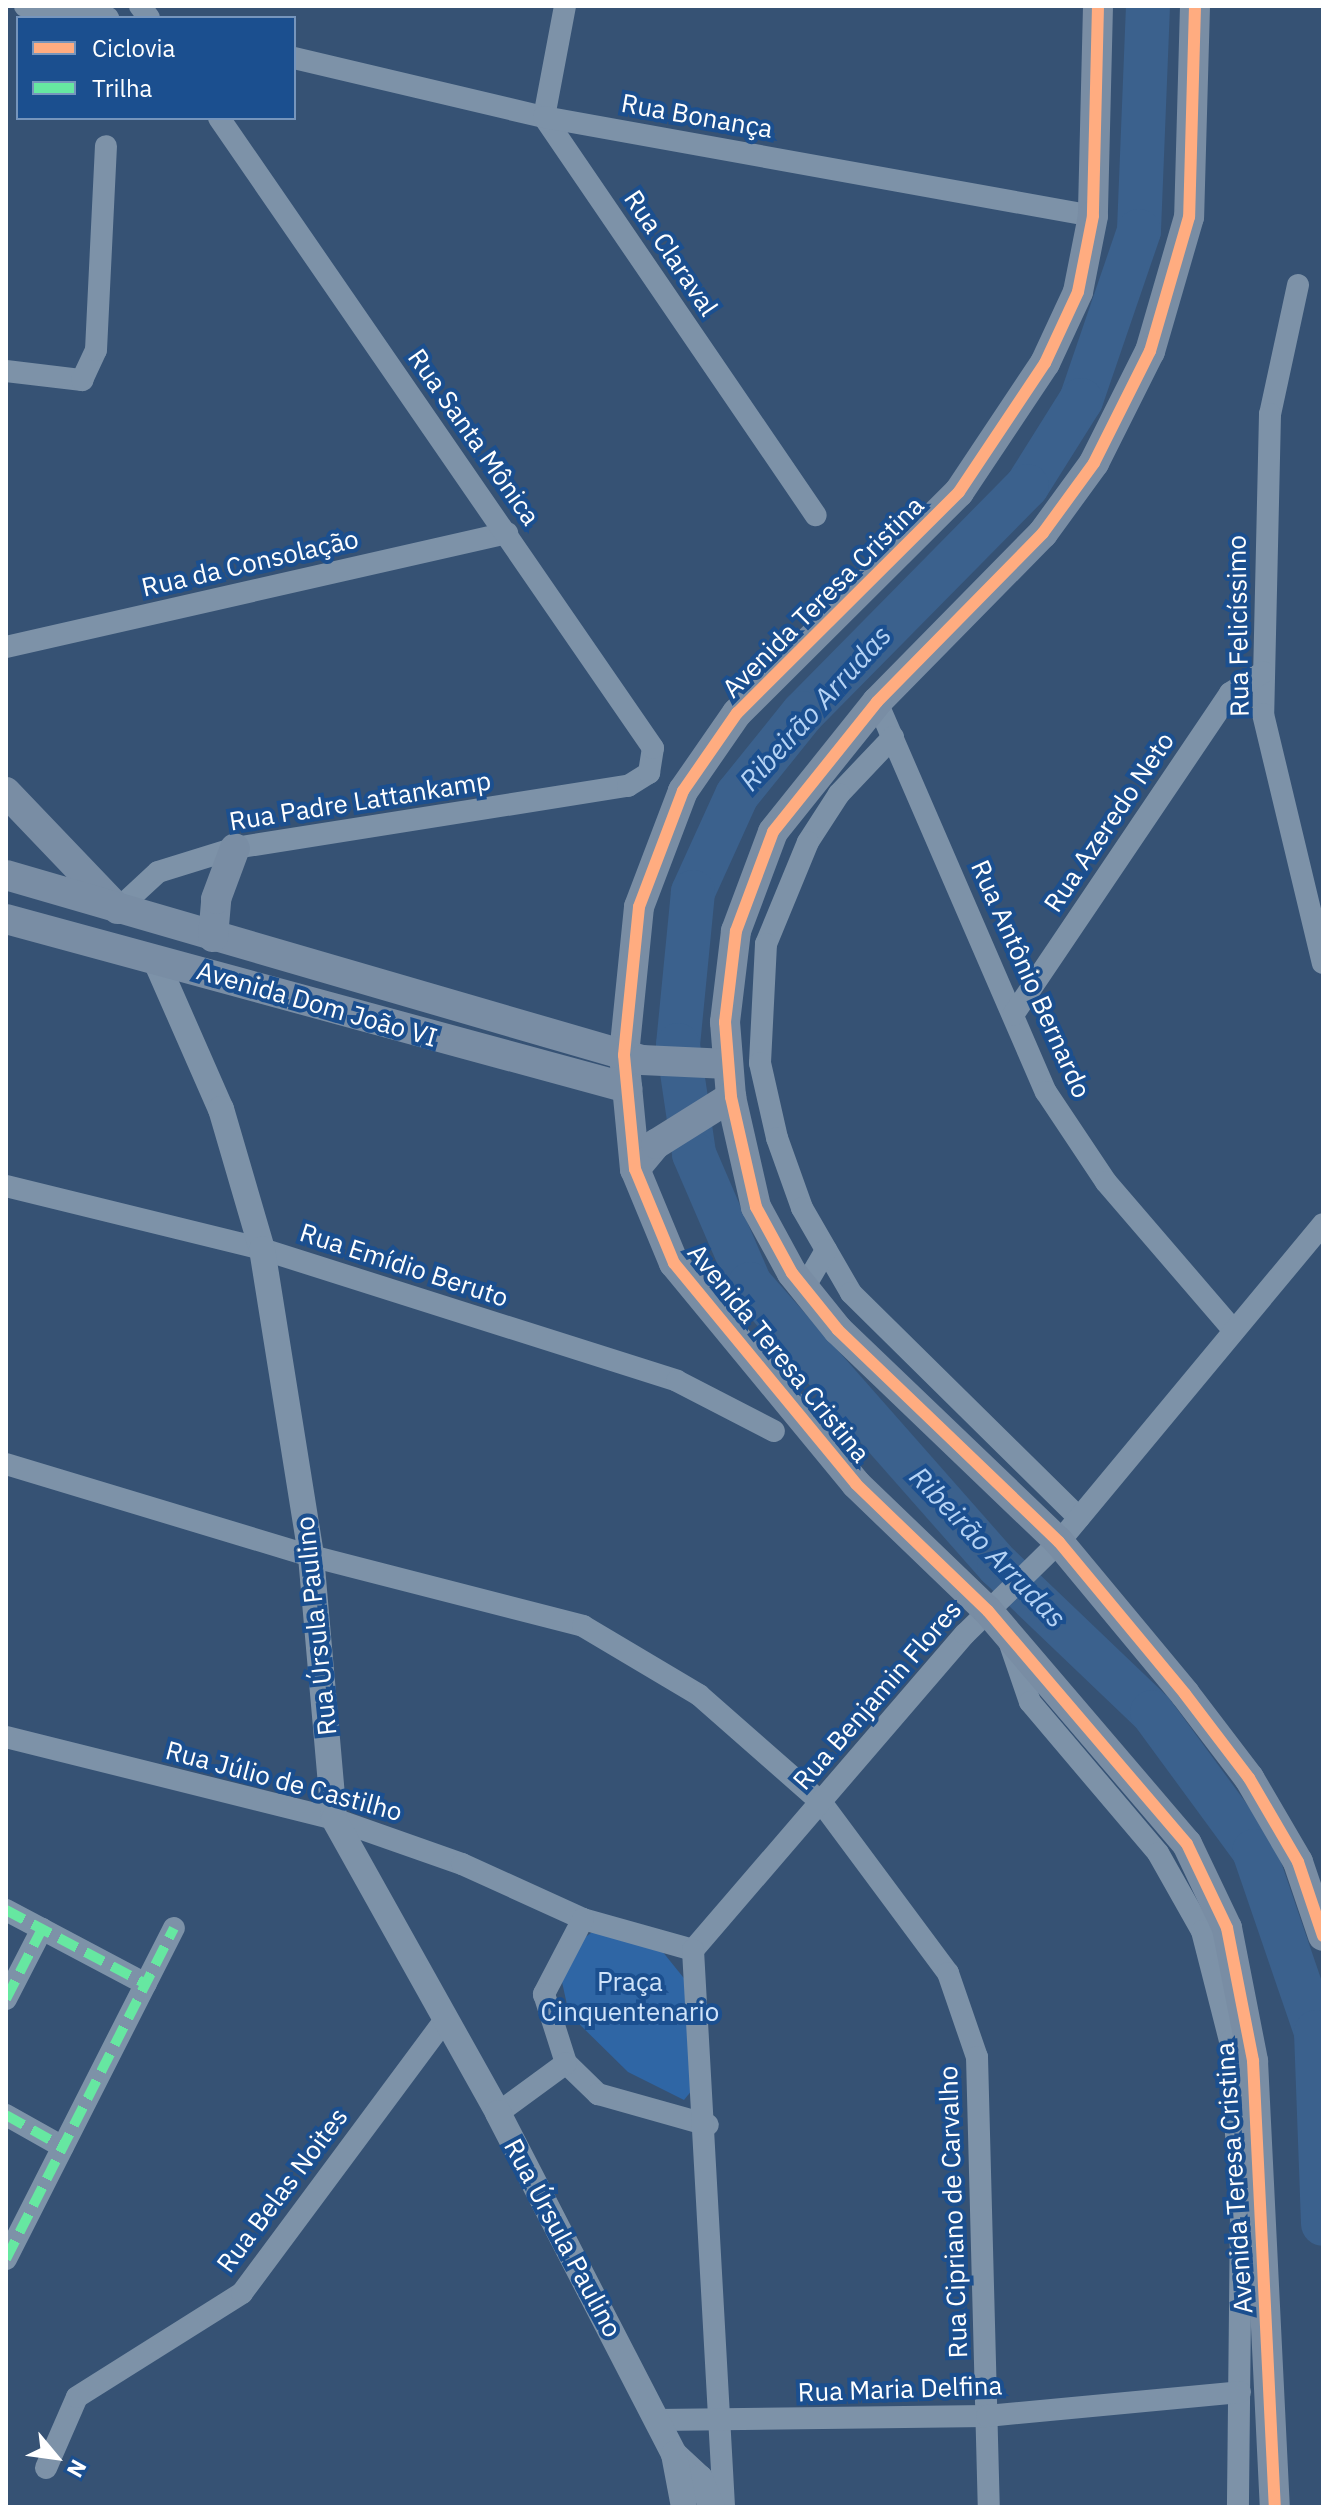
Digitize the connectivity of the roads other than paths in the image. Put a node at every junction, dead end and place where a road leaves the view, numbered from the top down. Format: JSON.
{"nodes":[{"id":1,"x":25,"y":6,"type":"edge"},
{"id":2,"x":565,"y":6,"type":"edge"},
{"id":3,"x":1098,"y":6,"type":"edge"},
{"id":4,"x":1196,"y":6,"type":"edge"},
{"id":5,"x":94,"y":16,"type":"edge"},
{"id":6,"x":296,"y":58,"type":"edge"},
{"id":7,"x":544,"y":117,"type":"junction"},
{"id":8,"x":220,"y":120,"type":"edge"},
{"id":9,"x":106,"y":146,"type":"dead end"},
{"id":10,"x":1093,"y":216,"type":"junction"},
{"id":11,"x":1298,"y":285,"type":"dead end"},
{"id":12,"x":6,"y":371,"type":"edge"},
{"id":13,"x":815,"y":515,"type":"dead end"},
{"id":14,"x":507,"y":533,"type":"junction"},
{"id":15,"x":6,"y":647,"type":"edge"},
{"id":16,"x":1263,"y":672,"type":"junction"},
{"id":17,"x":877,"y":702,"type":"junction"},
{"id":18,"x":893,"y":737,"type":"junction"},
{"id":19,"x":628,"y":786,"type":"joint"},
{"id":20,"x":6,"y":792,"type":"edge"},
{"id":21,"x":235,"y":848,"type":"junction"},
{"id":22,"x":6,"y":875,"type":"edge"},
{"id":23,"x":118,"y":909,"type":"junction"},
{"id":24,"x":6,"y":919,"type":"edge"},
{"id":25,"x":213,"y":937,"type":"junction"},
{"id":26,"x":155,"y":959,"type":"junction"},
{"id":27,"x":1323,"y":963,"type":"edge"},
{"id":28,"x":1013,"y":1015,"type":"junction"},
{"id":29,"x":633,"y":1058,"type":"junction"},
{"id":30,"x":720,"y":1064,"type":"junction"},
{"id":31,"x":627,"y":1088,"type":"junction"},
{"id":32,"x":722,"y":1101,"type":"junction"},
{"id":33,"x":635,"y":1169,"type":"junction"},
{"id":34,"x":6,"y":1186,"type":"edge"},
{"id":35,"x":1323,"y":1224,"type":"edge"},
{"id":36,"x":262,"y":1249,"type":"junction"},
{"id":37,"x":826,"y":1250,"type":"junction"},
{"id":38,"x":804,"y":1288,"type":"junction"},
{"id":39,"x":1234,"y":1331,"type":"junction"},
{"id":40,"x":927,"y":1369,"type":"junction"},
{"id":41,"x":944,"y":1385,"type":"junction"},
{"id":42,"x":914,"y":1403,"type":"junction"},
{"id":43,"x":774,"y":1431,"type":"dead end"},
{"id":44,"x":1015,"y":1455,"type":"junction"},
{"id":45,"x":6,"y":1464,"type":"edge"},
{"id":46,"x":998,"y":1483,"type":"junction"},
{"id":47,"x":1079,"y":1518,"type":"junction"},
{"id":48,"x":1052,"y":1548,"type":"junction"},
{"id":49,"x":311,"y":1556,"type":"junction"},
{"id":50,"x":997,"y":1614,"type":"junction"},
{"id":51,"x":6,"y":1737,"type":"edge"},
{"id":52,"x":821,"y":1802,"type":"junction"},
{"id":53,"x":334,"y":1819,"type":"junction"},
{"id":54,"x":6,"y":1910,"type":"edge"},
{"id":55,"x":583,"y":1919,"type":"junction"},
{"id":56,"x":174,"y":1928,"type":"dead end"},
{"id":57,"x":42,"y":1929,"type":"junction"},
{"id":58,"x":1323,"y":1936,"type":"edge"},
{"id":59,"x":693,"y":1950,"type":"junction"},
{"id":60,"x":146,"y":1984,"type":"junction"},
{"id":61,"x":6,"y":1999,"type":"edge"},
{"id":62,"x":444,"y":2021,"type":"junction"},
{"id":63,"x":566,"y":2063,"type":"junction"},
{"id":64,"x":498,"y":2113,"type":"junction"},
{"id":65,"x":6,"y":2115,"type":"edge"},
{"id":66,"x":708,"y":2125,"type":"junction"},
{"id":67,"x":63,"y":2147,"type":"junction"},
{"id":68,"x":6,"y":2259,"type":"edge"},
{"id":69,"x":1240,"y":2392,"type":"junction"},
{"id":70,"x":987,"y":2416,"type":"junction"},
{"id":71,"x":657,"y":2420,"type":"junction"},
{"id":72,"x":715,"y":2422,"type":"junction"},
{"id":73,"x":674,"y":2454,"type":"junction"},
{"id":74,"x":46,"y":2468,"type":"dead end"},
{"id":75,"x":684,"y":2507,"type":"edge"},
{"id":76,"x":712,"y":2507,"type":"edge"},
{"id":77,"x":724,"y":2507,"type":"edge"},
{"id":78,"x":989,"y":2507,"type":"edge"},
{"id":79,"x":1238,"y":2507,"type":"edge"},
{"id":80,"x":1275,"y":2507,"type":"edge"}],
"edges":[{"from":1,"to":5,"type":"street"},
{"from":2,"to":7,"type":"street"},
{"from":3,"to":10,"type":"main road","name":"Avenida Teresa Cristina"},
{"from":4,"to":17,"type":"main road"},
{"from":6,"to":7,"type":"street","name":"Rua Bonança"},
{"from":7,"to":10,"type":"street","name":"Rua Bonança"},
{"from":7,"to":13,"type":"street","name":"Rua Claraval"},
{"from":8,"to":14,"type":"street","name":"Rua Santa Mônica"},
{"from":9,"to":12,"type":"street"},
{"from":10,"to":29,"type":"main road","name":"Avenida Teresa Cristina"},
{"from":11,"to":16,"type":"street","name":"Rua Felicíssimo"},
{"from":14,"to":15,"type":"street","name":"Rua da Consolação"},
{"from":14,"to":19,"type":"street","name":"Rua Santa Mônica"},
{"from":16,"to":27,"type":"street","name":"Rua Felicíssimo"},
{"from":16,"to":28,"type":"street","name":"Rua Azeredo Neto"},
{"from":17,"to":18,"type":"street","name":"Rua Antônio Bernardo"},
{"from":17,"to":30,"type":"main road"},
{"from":18,"to":28,"type":"street","name":"Rua Antônio Bernardo"},
{"from":18,"to":37,"type":"street"},
{"from":19,"to":21,"type":"street","name":"Rua Padre Lattankamp"},
{"from":20,"to":23,"type":"main road","name":"Rua Úrsula Paulino"},
{"from":21,"to":23,"type":"street","name":"Rua Padre Lattankamp"},
{"from":21,"to":25,"type":"main road"},
{"from":22,"to":23,"type":"main road","name":"Avenida Dom João VI"},
{"from":23,"to":25,"type":"main road","name":"Avenida Dom João VI"},
{"from":23,"to":26,"type":"main road","name":"Rua Úrsula Paulino"},
{"from":24,"to":26,"type":"main road","name":"Avenida Dom João VI"},
{"from":25,"to":29,"type":"main road","name":"Avenida Dom João VI"},
{"from":26,"to":31,"type":"main road","name":"Avenida Dom João VI"},
{"from":26,"to":36,"type":"street","name":"Rua Úrsula Paulino"},
{"from":28,"to":39,"type":"street","name":"Rua Antônio Bernardo"},
{"from":29,"to":30,"type":"main road","name":"Avenida Dom João VI"},
{"from":29,"to":31,"type":"main road","name":"Avenida Teresa Cristina"},
{"from":30,"to":32,"type":"main road"},
{"from":31,"to":33,"type":"main road","name":"Avenida Teresa Cristina"},
{"from":32,"to":33,"type":"main road"},
{"from":32,"to":38,"type":"main road"},
{"from":33,"to":50,"type":"main road","name":"Avenida Teresa Cristina"},
{"from":34,"to":36,"type":"street","name":"Rua Emídio Beruto"},
{"from":35,"to":39,"type":"street","name":"Rua Benjamin Flores"},
{"from":36,"to":43,"type":"street","name":"Rua Emídio Beruto"},
{"from":36,"to":49,"type":"street","name":"Rua Úrsula Paulino"},
{"from":37,"to":38,"type":"street"},
{"from":37,"to":40,"type":"street"},
{"from":38,"to":42,"type":"main road"},
{"from":39,"to":47,"type":"street","name":"Rua Benjamin Flores"},
{"from":40,"to":41,"type":"street"},
{"from":40,"to":42,"type":"street"},
{"from":41,"to":42,"type":"street"},
{"from":41,"to":44,"type":"street"},
{"from":42,"to":46,"type":"main road"},
{"from":44,"to":46,"type":"street"},
{"from":44,"to":47,"type":"street"},
{"from":45,"to":49,"type":"street","name":"Rua Cipriano de Carvalho"},
{"from":46,"to":48,"type":"main road"},
{"from":47,"to":48,"type":"street","name":"Rua Benjamin Flores"},
{"from":48,"to":50,"type":"street","name":"Rua Benjamin Flores"},
{"from":48,"to":58,"type":"main road"},
{"from":49,"to":52,"type":"street","name":"Rua Cipriano de Carvalho"},
{"from":49,"to":53,"type":"street","name":"Rua Úrsula Paulino"},
{"from":50,"to":52,"type":"street","name":"Rua Benjamin Flores"},
{"from":50,"to":69,"type":"street"},
{"from":50,"to":80,"type":"main road","name":"Avenida Teresa Cristina"},
{"from":51,"to":53,"type":"street","name":"Rua Júlio de Castilho"},
{"from":52,"to":59,"type":"street","name":"Rua Benjamin Flores"},
{"from":52,"to":70,"type":"street","name":"Rua Cipriano de Carvalho"},
{"from":53,"to":55,"type":"street","name":"Rua Júlio de Castilho"},
{"from":53,"to":62,"type":"street","name":"Rua Úrsula Paulino"},
{"from":54,"to":57,"type":"street"},
{"from":55,"to":59,"type":"street","name":"Rua Júlio de Castilho"},
{"from":55,"to":63,"type":"street"},
{"from":56,"to":60,"type":"street"},
{"from":57,"to":60,"type":"street"},
{"from":57,"to":61,"type":"street"},
{"from":59,"to":66,"type":"street"},
{"from":60,"to":67,"type":"street"},
{"from":62,"to":64,"type":"street","name":"Rua Úrsula Paulino"},
{"from":62,"to":74,"type":"street","name":"Rua Belas Noites"},
{"from":63,"to":64,"type":"street"},
{"from":63,"to":66,"type":"street"},
{"from":64,"to":71,"type":"street","name":"Rua Úrsula Paulino"},
{"from":65,"to":67,"type":"street"},
{"from":66,"to":72,"type":"street"},
{"from":67,"to":68,"type":"street"},
{"from":69,"to":70,"type":"street","name":"Rua Maria Delfina"},
{"from":69,"to":79,"type":"street"},
{"from":70,"to":72,"type":"street","name":"Rua Maria Delfina"},
{"from":70,"to":78,"type":"street","name":"Rua Cipriano de Carvalho"},
{"from":71,"to":72,"type":"street","name":"Rua Maria Delfina"},
{"from":71,"to":73,"type":"street","name":"Rua Úrsula Paulino"},
{"from":72,"to":77,"type":"street"},
{"from":73,"to":75,"type":"street","name":"Rua Úrsula Paulino"},
{"from":73,"to":76,"type":"street","name":"Rua Úrsula Paulino"}]}
